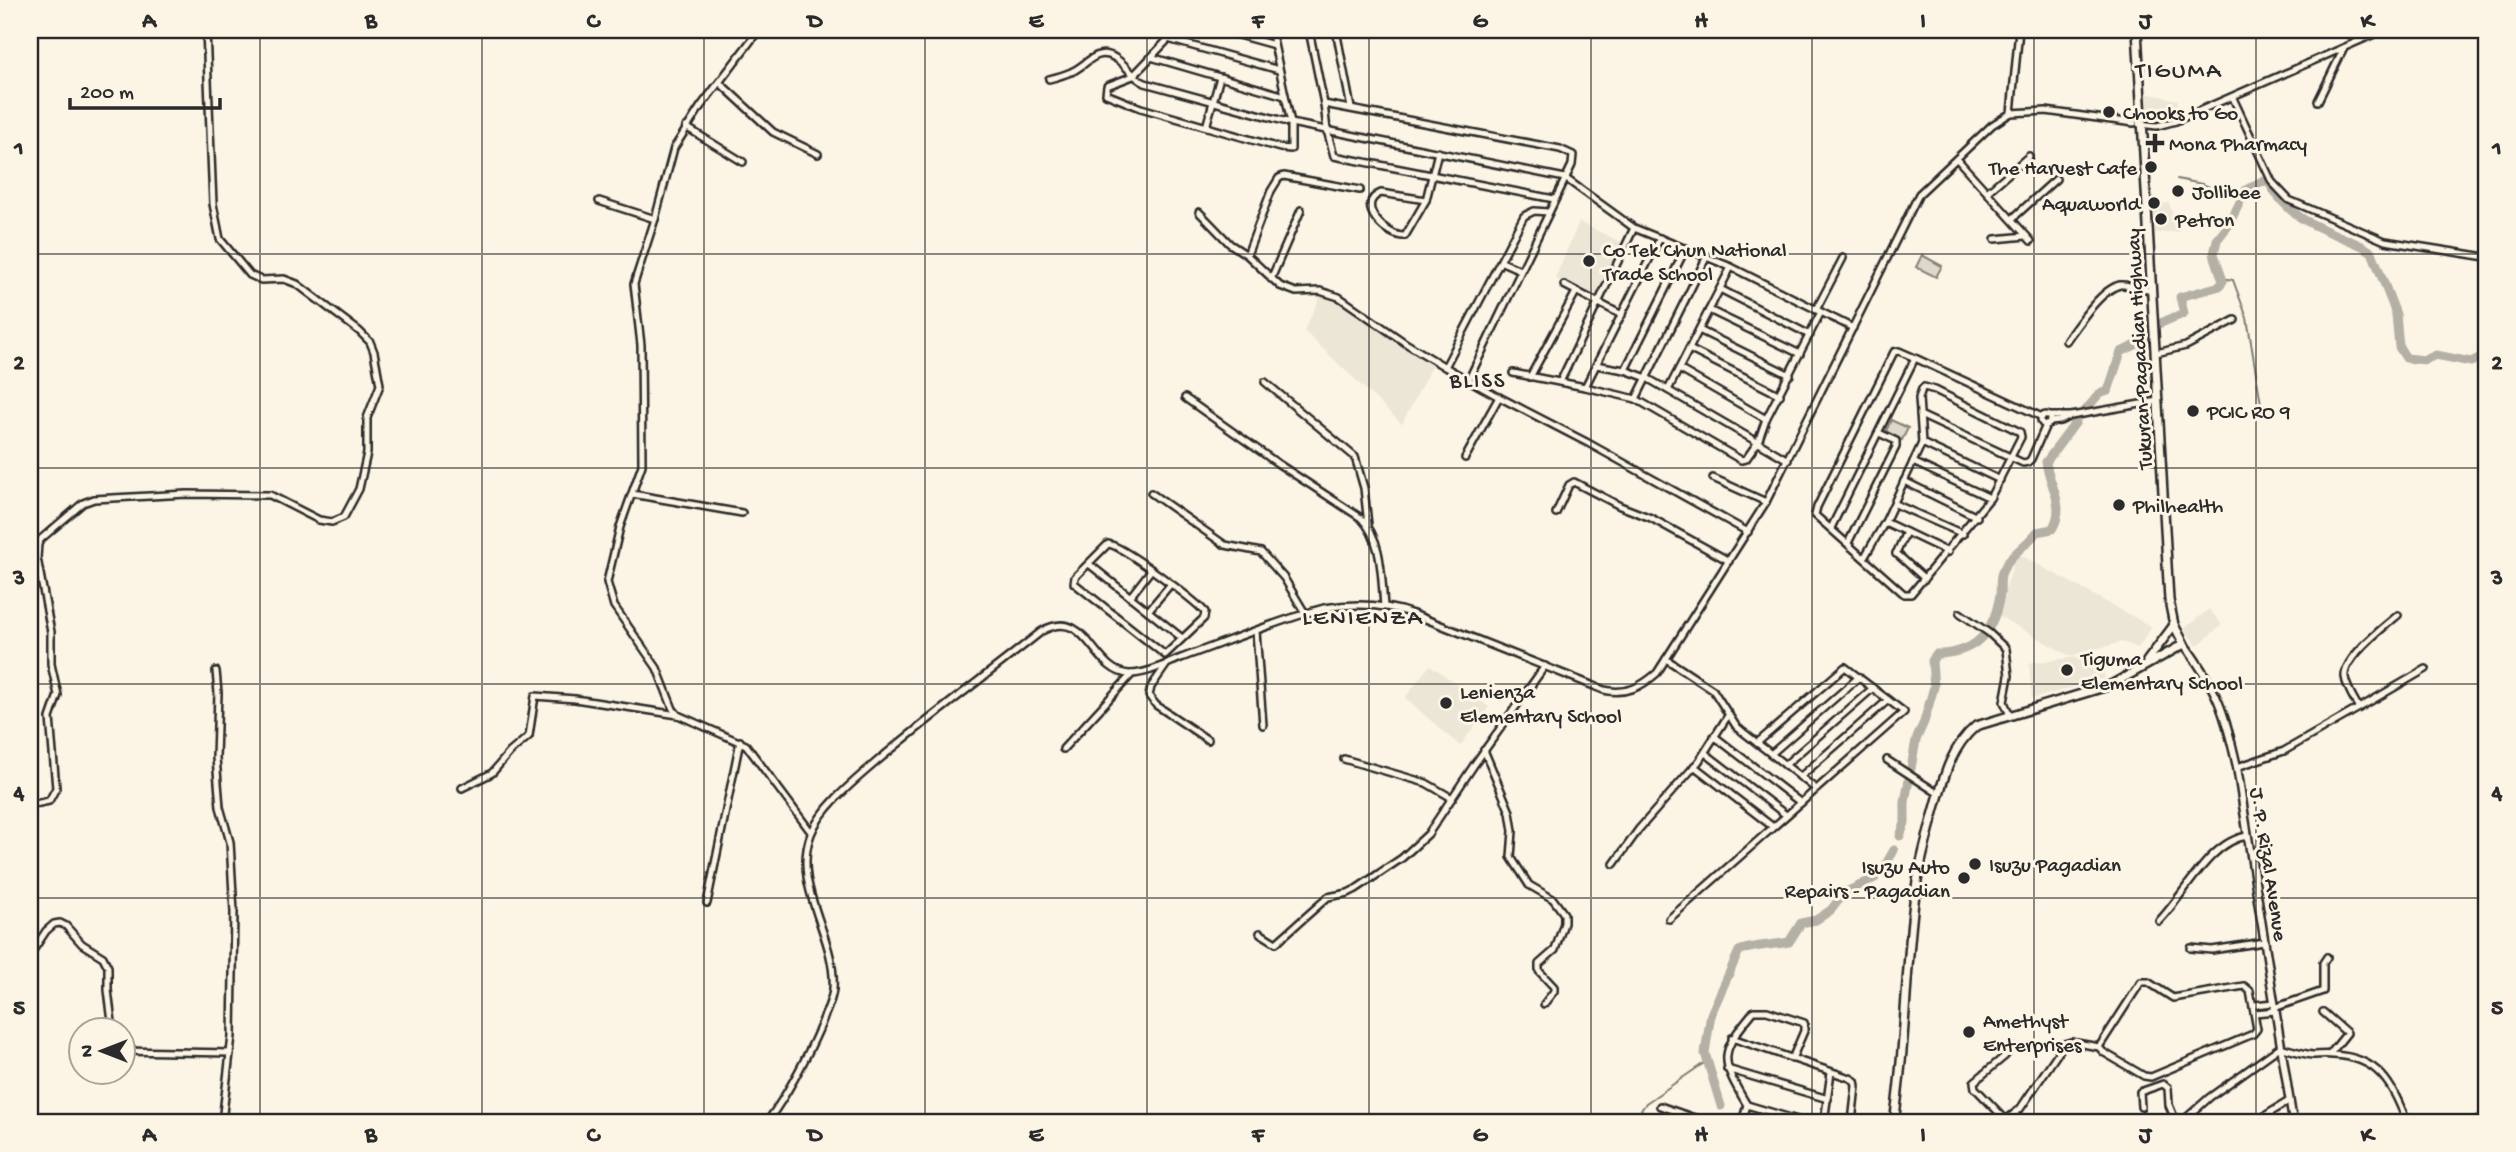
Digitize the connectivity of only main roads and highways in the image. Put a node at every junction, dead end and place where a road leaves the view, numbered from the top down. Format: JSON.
{"nodes":[{"id":1,"x":2137,"y":30,"type":"edge"},
{"id":2,"x":2174,"y":625,"type":"junction"},
{"id":3,"x":2184,"y":644,"type":"junction"},
{"id":4,"x":2144,"y":665,"type":"junction"},
{"id":5,"x":1894,"y":1122,"type":"edge"},
{"id":6,"x":2293,"y":1122,"type":"edge"}],
"edges":[{"from":1,"to":2,"type":"highway","name":"Tukuran-Pagadian Highway"},
{"from":2,"to":3,"type":"highway","name":"J. P. Rizal Avenue"},
{"from":2,"to":4,"type":"highway"},
{"from":3,"to":4,"type":"highway"},
{"from":3,"to":6,"type":"main road","name":"J. P. Rizal Avenue"},
{"from":4,"to":5,"type":"highway"}]}
